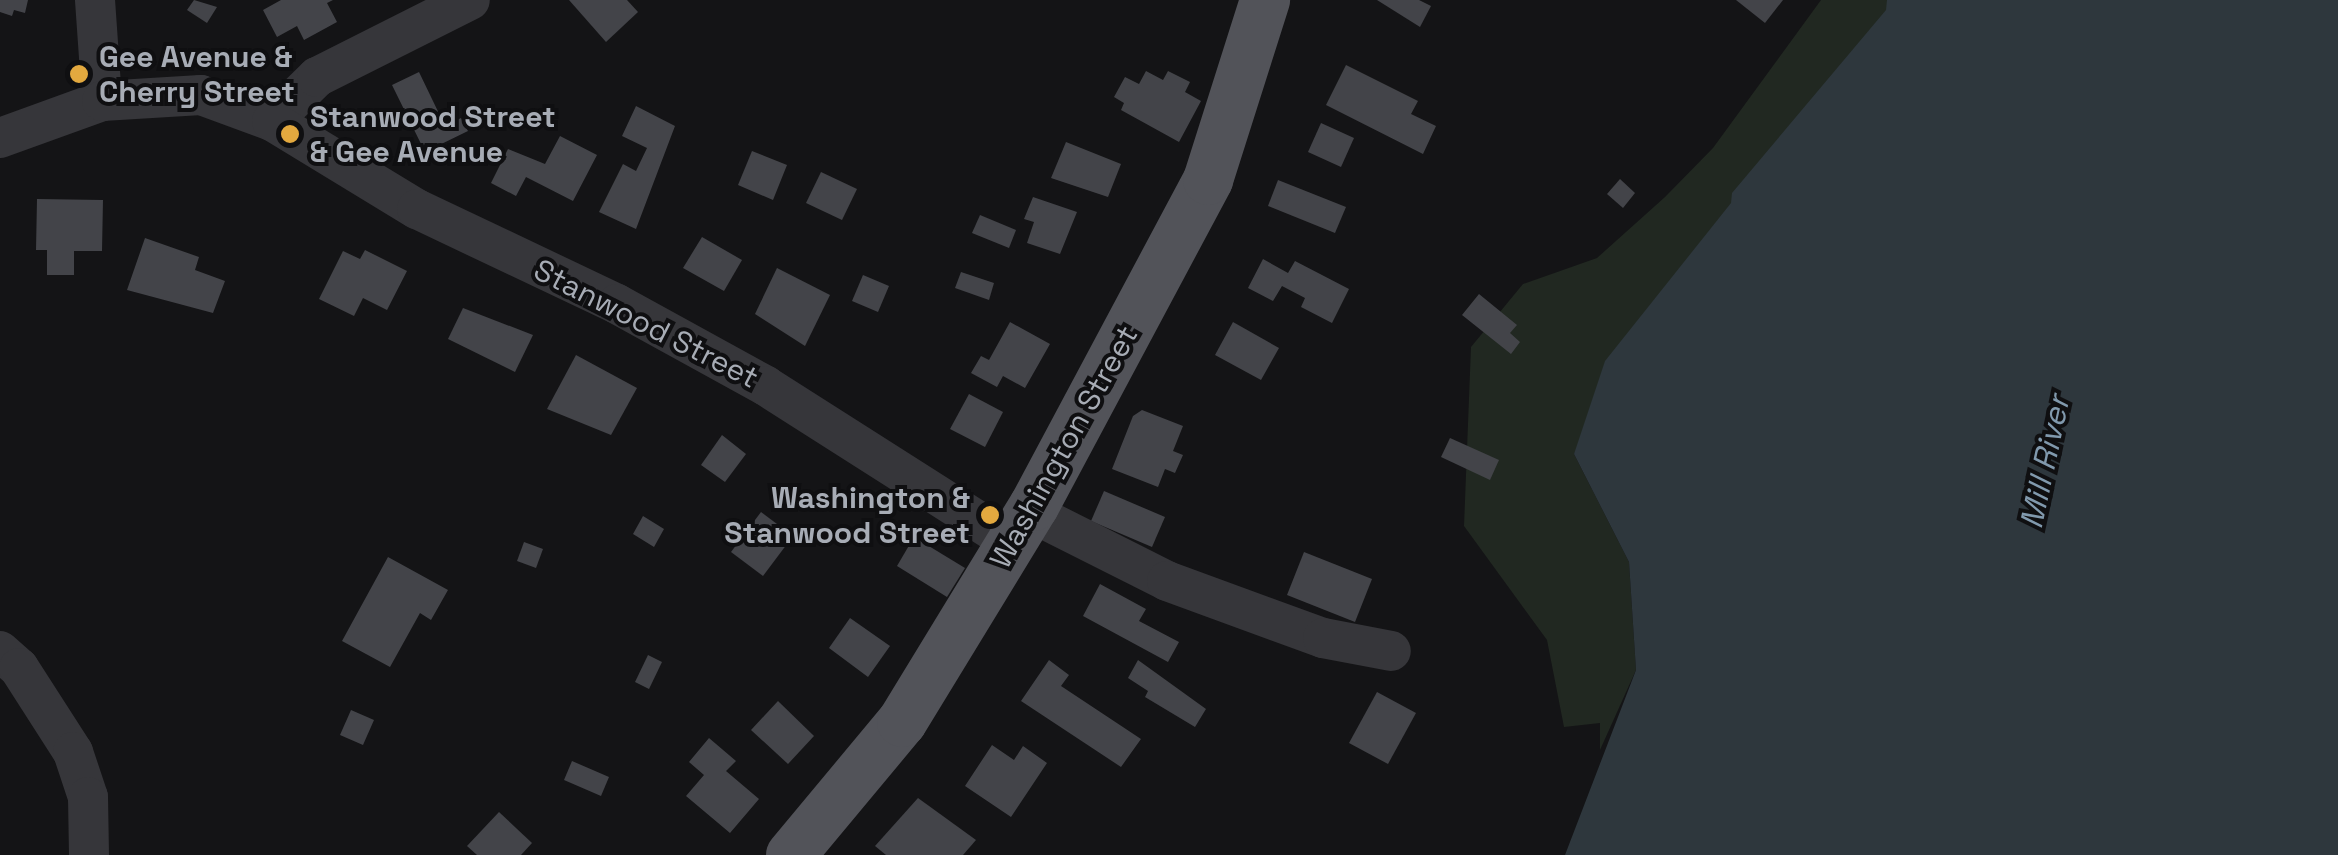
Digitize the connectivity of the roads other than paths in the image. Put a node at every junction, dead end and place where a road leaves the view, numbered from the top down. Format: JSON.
{"nodes":[{"id":1,"x":95,"y":0,"type":"edge"},
{"id":2,"x":470,"y":0,"type":"edge"},
{"id":3,"x":1264,"y":0,"type":"edge"},
{"id":4,"x":102,"y":101,"type":"junction"},
{"id":5,"x":272,"y":120,"type":"junction"},
{"id":6,"x":0,"y":138,"type":"edge"},
{"id":7,"x":1021,"y":527,"type":"junction"},
{"id":8,"x":0,"y":650,"type":"edge"},
{"id":9,"x":1390,"y":651,"type":"dead end"},
{"id":10,"x":89,"y":855,"type":"edge"},
{"id":11,"x":791,"y":855,"type":"edge"}],
"edges":[{"from":1,"to":4,"type":"street"},
{"from":2,"to":5,"type":"street"},
{"from":3,"to":7,"type":"main road","name":"Washington Street"},
{"from":4,"to":5,"type":"street","name":"Stanwood Street"},
{"from":4,"to":6,"type":"street","name":"Stanwood Street"},
{"from":5,"to":7,"type":"street","name":"Stanwood Street"},
{"from":7,"to":9,"type":"street","name":"Stanwood Street"},
{"from":7,"to":11,"type":"main road","name":"Washington Street"},
{"from":8,"to":10,"type":"street"}]}
